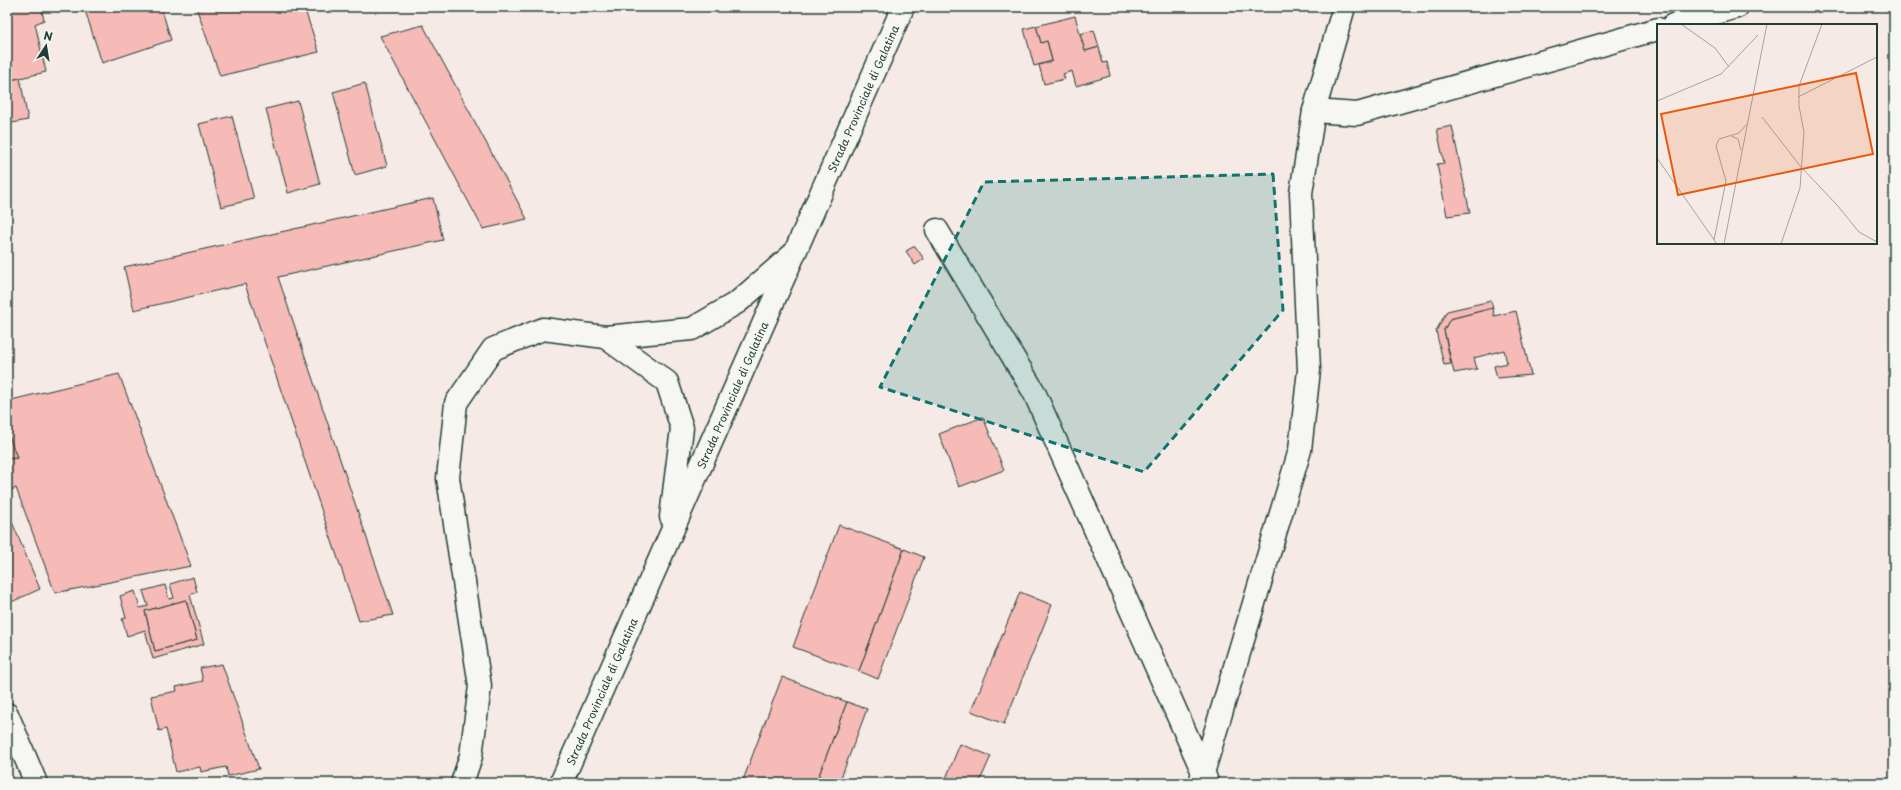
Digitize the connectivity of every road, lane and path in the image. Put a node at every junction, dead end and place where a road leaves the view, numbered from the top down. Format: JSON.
{"nodes":[{"id":1,"x":903,"y":7,"type":"edge"},
{"id":2,"x":1344,"y":7,"type":"edge"},
{"id":3,"x":1737,"y":7,"type":"edge"},
{"id":4,"x":1678,"y":24,"type":"edge"},
{"id":5,"x":1657,"y":29,"type":"edge"},
{"id":6,"x":1314,"y":111,"type":"junction"},
{"id":7,"x":936,"y":230,"type":"dead end"},
{"id":8,"x":796,"y":252,"type":"junction"},
{"id":9,"x":605,"y":337,"type":"junction"},
{"id":10,"x":668,"y":540,"type":"junction"},
{"id":11,"x":7,"y":714,"type":"edge"},
{"id":12,"x":1204,"y":780,"type":"edge"},
{"id":13,"x":36,"y":783,"type":"edge"},
{"id":14,"x":462,"y":783,"type":"edge"},
{"id":15,"x":561,"y":783,"type":"edge"}],
"edges":[{"from":1,"to":8,"type":"main road","name":"Strada Provinciale di Galatina"},
{"from":2,"to":6,"type":"main road"},
{"from":3,"to":4,"type":"main road"},
{"from":5,"to":6,"type":"main road"},
{"from":6,"to":12,"type":"main road"},
{"from":7,"to":12,"type":"main road"},
{"from":8,"to":9,"type":"main road"},
{"from":8,"to":10,"type":"main road","name":"Strada Provinciale di Galatina"},
{"from":9,"to":10,"type":"main road"},
{"from":9,"to":14,"type":"main road"},
{"from":10,"to":15,"type":"main road","name":"Strada Provinciale di Galatina"},
{"from":11,"to":13,"type":"main road"}]}
